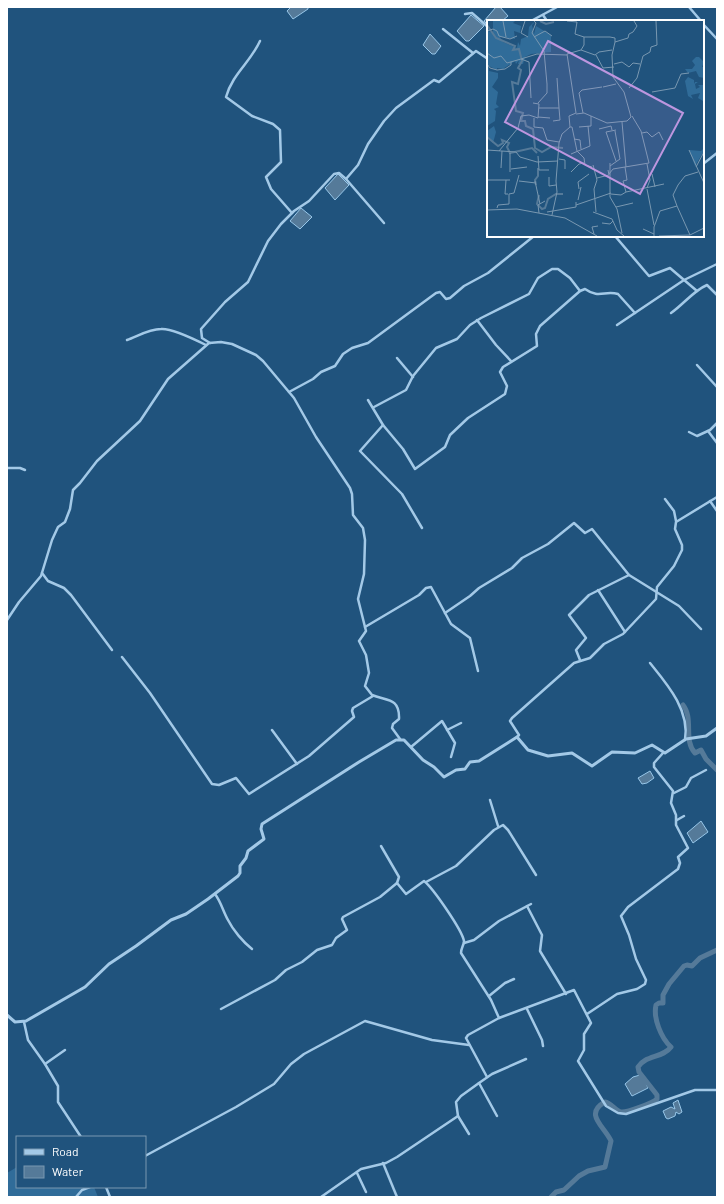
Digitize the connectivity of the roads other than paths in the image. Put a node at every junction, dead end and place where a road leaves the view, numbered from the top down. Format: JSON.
{"nodes":[{"id":1,"x":557,"y":7,"type":"edge"},
{"id":2,"x":689,"y":7,"type":"edge"},
{"id":3,"x":551,"y":8,"type":"edge"},
{"id":4,"x":465,"y":14,"type":"dead end"},
{"id":5,"x":543,"y":14,"type":"junction"},
{"id":6,"x":533,"y":20,"type":"edge"},
{"id":7,"x":546,"y":20,"type":"edge"},
{"id":8,"x":700,"y":20,"type":"edge"},
{"id":9,"x":704,"y":25,"type":"edge"},
{"id":10,"x":487,"y":26,"type":"edge"},
{"id":11,"x":443,"y":29,"type":"dead end"},
{"id":12,"x":717,"y":40,"type":"edge"},
{"id":13,"x":260,"y":41,"type":"dead end"},
{"id":14,"x":474,"y":53,"type":"junction"},
{"id":15,"x":487,"y":58,"type":"edge"},
{"id":16,"x":717,"y":153,"type":"edge"},
{"id":17,"x":704,"y":163,"type":"edge"},
{"id":18,"x":346,"y":179,"type":"junction"},
{"id":19,"x":292,"y":213,"type":"junction"},
{"id":20,"x":384,"y":223,"type":"dead end"},
{"id":21,"x":533,"y":237,"type":"edge"},
{"id":22,"x":616,"y":237,"type":"edge"},
{"id":23,"x":717,"y":264,"type":"edge"},
{"id":24,"x":684,"y":281,"type":"junction"},
{"id":25,"x":580,"y":290,"type":"junction"},
{"id":26,"x":697,"y":291,"type":"junction"},
{"id":27,"x":717,"y":295,"type":"edge"},
{"id":28,"x":635,"y":313,"type":"junction"},
{"id":29,"x":671,"y":313,"type":"dead end"},
{"id":30,"x":477,"y":320,"type":"junction"},
{"id":31,"x":617,"y":325,"type":"dead end"},
{"id":32,"x":127,"y":340,"type":"dead end"},
{"id":33,"x":211,"y":343,"type":"junction"},
{"id":34,"x":206,"y":345,"type":"junction"},
{"id":35,"x":398,"y":358,"type":"dead end"},
{"id":36,"x":511,"y":361,"type":"junction"},
{"id":37,"x":697,"y":365,"type":"dead end"},
{"id":38,"x":413,"y":377,"type":"junction"},
{"id":39,"x":717,"y":387,"type":"edge"},
{"id":40,"x":289,"y":392,"type":"junction"},
{"id":41,"x":368,"y":400,"type":"dead end"},
{"id":42,"x":374,"y":407,"type":"junction"},
{"id":43,"x":717,"y":423,"type":"edge"},
{"id":44,"x":383,"y":425,"type":"junction"},
{"id":45,"x":708,"y":431,"type":"junction"},
{"id":46,"x":690,"y":432,"type":"dead end"},
{"id":47,"x":717,"y":443,"type":"edge"},
{"id":48,"x":7,"y":468,"type":"edge"},
{"id":49,"x":25,"y":470,"type":"dead end"},
{"id":50,"x":717,"y":496,"type":"edge"},
{"id":51,"x":665,"y":498,"type":"dead end"},
{"id":52,"x":710,"y":501,"type":"junction"},
{"id":53,"x":717,"y":510,"type":"edge"},
{"id":54,"x":676,"y":522,"type":"junction"},
{"id":55,"x":422,"y":528,"type":"dead end"},
{"id":56,"x":42,"y":573,"type":"junction"},
{"id":57,"x":629,"y":576,"type":"junction"},
{"id":58,"x":598,"y":590,"type":"junction"},
{"id":59,"x":658,"y":594,"type":"junction"},
{"id":60,"x":444,"y":613,"type":"junction"},
{"id":61,"x":7,"y":620,"type":"edge"},
{"id":62,"x":365,"y":627,"type":"junction"},
{"id":63,"x":701,"y":629,"type":"dead end"},
{"id":64,"x":625,"y":632,"type":"junction"},
{"id":65,"x":112,"y":650,"type":"dead end"},
{"id":66,"x":122,"y":657,"type":"dead end"},
{"id":67,"x":580,"y":660,"type":"junction"},
{"id":68,"x":650,"y":663,"type":"dead end"},
{"id":69,"x":478,"y":671,"type":"dead end"},
{"id":70,"x":373,"y":696,"type":"junction"},
{"id":71,"x":461,"y":723,"type":"dead end"},
{"id":72,"x":717,"y":728,"type":"edge"},
{"id":73,"x":272,"y":730,"type":"dead end"},
{"id":74,"x":447,"y":730,"type":"junction"},
{"id":75,"x":517,"y":737,"type":"junction"},
{"id":76,"x":400,"y":739,"type":"junction"},
{"id":77,"x":686,"y":739,"type":"junction"},
{"id":78,"x":411,"y":747,"type":"junction"},
{"id":79,"x":663,"y":753,"type":"junction"},
{"id":80,"x":451,"y":757,"type":"dead end"},
{"id":81,"x":297,"y":764,"type":"junction"},
{"id":82,"x":706,"y":770,"type":"dead end"},
{"id":83,"x":674,"y":793,"type":"junction"},
{"id":84,"x":490,"y":800,"type":"dead end"},
{"id":85,"x":684,"y":816,"type":"dead end"},
{"id":86,"x":677,"y":820,"type":"junction"},
{"id":87,"x":498,"y":826,"type":"junction"},
{"id":88,"x":381,"y":846,"type":"dead end"},
{"id":89,"x":536,"y":875,"type":"dead end"},
{"id":90,"x":426,"y":882,"type":"junction"},
{"id":91,"x":397,"y":883,"type":"junction"},
{"id":92,"x":215,"y":894,"type":"junction"},
{"id":93,"x":531,"y":904,"type":"dead end"},
{"id":94,"x":527,"y":906,"type":"junction"},
{"id":95,"x":464,"y":943,"type":"junction"},
{"id":96,"x":252,"y":949,"type":"dead end"},
{"id":97,"x":514,"y":979,"type":"dead end"},
{"id":98,"x":566,"y":994,"type":"junction"},
{"id":99,"x":489,"y":996,"type":"junction"},
{"id":100,"x":221,"y":1009,"type":"dead end"},
{"id":101,"x":527,"y":1009,"type":"junction"},
{"id":102,"x":587,"y":1014,"type":"junction"},
{"id":103,"x":7,"y":1015,"type":"edge"},
{"id":104,"x":499,"y":1018,"type":"junction"},
{"id":105,"x":24,"y":1022,"type":"junction"},
{"id":106,"x":470,"y":1045,"type":"junction"},
{"id":107,"x":543,"y":1046,"type":"dead end"},
{"id":108,"x":65,"y":1050,"type":"dead end"},
{"id":109,"x":526,"y":1059,"type":"dead end"},
{"id":110,"x":44,"y":1064,"type":"junction"},
{"id":111,"x":487,"y":1077,"type":"junction"},
{"id":112,"x":479,"y":1083,"type":"junction"},
{"id":113,"x":717,"y":1090,"type":"edge"},
{"id":114,"x":458,"y":1116,"type":"junction"},
{"id":115,"x":497,"y":1116,"type":"dead end"},
{"id":116,"x":469,"y":1134,"type":"dead end"},
{"id":117,"x":80,"y":1136,"type":"edge"},
{"id":118,"x":146,"y":1155,"type":"edge"},
{"id":119,"x":383,"y":1164,"type":"junction"},
{"id":120,"x":357,"y":1172,"type":"junction"},
{"id":121,"x":87,"y":1188,"type":"edge"},
{"id":122,"x":366,"y":1192,"type":"dead end"},
{"id":123,"x":76,"y":1197,"type":"edge"},
{"id":124,"x":320,"y":1197,"type":"edge"},
{"id":125,"x":397,"y":1197,"type":"edge"}],
"edges":[{"from":1,"to":3,"type":"street"},
{"from":2,"to":8,"type":"street"},
{"from":3,"to":5,"type":"street"},
{"from":4,"to":10,"type":"street"},
{"from":5,"to":6,"type":"street"},
{"from":5,"to":7,"type":"street"},
{"from":9,"to":12,"type":"street"},
{"from":11,"to":14,"type":"street"},
{"from":13,"to":19,"type":"street"},
{"from":14,"to":15,"type":"street"},
{"from":14,"to":18,"type":"street"},
{"from":16,"to":17,"type":"street"},
{"from":18,"to":19,"type":"street"},
{"from":18,"to":20,"type":"street"},
{"from":19,"to":33,"type":"street"},
{"from":21,"to":40,"type":"street"},
{"from":22,"to":24,"type":"street"},
{"from":23,"to":24,"type":"street"},
{"from":24,"to":26,"type":"street"},
{"from":24,"to":28,"type":"street"},
{"from":25,"to":28,"type":"street"},
{"from":25,"to":30,"type":"street"},
{"from":25,"to":36,"type":"street"},
{"from":26,"to":27,"type":"street"},
{"from":26,"to":29,"type":"street"},
{"from":28,"to":31,"type":"street"},
{"from":30,"to":36,"type":"street"},
{"from":30,"to":38,"type":"street"},
{"from":32,"to":34,"type":"street"},
{"from":33,"to":34,"type":"street"},
{"from":33,"to":40,"type":"street"},
{"from":34,"to":56,"type":"street"},
{"from":35,"to":38,"type":"street"},
{"from":36,"to":44,"type":"street"},
{"from":37,"to":39,"type":"street"},
{"from":38,"to":42,"type":"street"},
{"from":40,"to":62,"type":"street"},
{"from":41,"to":42,"type":"street"},
{"from":42,"to":44,"type":"street"},
{"from":43,"to":45,"type":"street"},
{"from":44,"to":55,"type":"street"},
{"from":45,"to":46,"type":"street"},
{"from":45,"to":47,"type":"street"},
{"from":48,"to":49,"type":"street"},
{"from":50,"to":52,"type":"street"},
{"from":51,"to":54,"type":"street"},
{"from":52,"to":53,"type":"street"},
{"from":52,"to":54,"type":"street"},
{"from":54,"to":59,"type":"street"},
{"from":56,"to":61,"type":"street"},
{"from":56,"to":65,"type":"street"},
{"from":57,"to":58,"type":"street"},
{"from":57,"to":59,"type":"street"},
{"from":57,"to":60,"type":"street"},
{"from":58,"to":64,"type":"street"},
{"from":58,"to":67,"type":"street"},
{"from":59,"to":63,"type":"street"},
{"from":59,"to":64,"type":"street"},
{"from":60,"to":62,"type":"street"},
{"from":60,"to":69,"type":"street"},
{"from":62,"to":70,"type":"street"},
{"from":64,"to":67,"type":"street"},
{"from":66,"to":81,"type":"street"},
{"from":67,"to":75,"type":"street"},
{"from":68,"to":77,"type":"street"},
{"from":70,"to":76,"type":"street"},
{"from":70,"to":81,"type":"street"},
{"from":71,"to":74,"type":"street"},
{"from":72,"to":77,"type":"street"},
{"from":73,"to":81,"type":"street"},
{"from":74,"to":78,"type":"street"},
{"from":74,"to":80,"type":"street"},
{"from":75,"to":78,"type":"street"},
{"from":75,"to":79,"type":"street"},
{"from":76,"to":78,"type":"street"},
{"from":76,"to":92,"type":"street"},
{"from":77,"to":79,"type":"street"},
{"from":79,"to":83,"type":"street"},
{"from":82,"to":83,"type":"street"},
{"from":83,"to":86,"type":"street"},
{"from":84,"to":87,"type":"street"},
{"from":85,"to":86,"type":"street"},
{"from":86,"to":102,"type":"street"},
{"from":87,"to":89,"type":"street"},
{"from":87,"to":90,"type":"street"},
{"from":88,"to":91,"type":"street"},
{"from":90,"to":91,"type":"street"},
{"from":90,"to":95,"type":"street"},
{"from":91,"to":100,"type":"street"},
{"from":92,"to":96,"type":"street"},
{"from":92,"to":105,"type":"street"},
{"from":93,"to":94,"type":"street"},
{"from":94,"to":95,"type":"street"},
{"from":94,"to":98,"type":"street"},
{"from":95,"to":99,"type":"street"},
{"from":97,"to":99,"type":"street"},
{"from":98,"to":101,"type":"street"},
{"from":98,"to":102,"type":"street"},
{"from":99,"to":104,"type":"street"},
{"from":101,"to":104,"type":"street"},
{"from":101,"to":107,"type":"street"},
{"from":102,"to":113,"type":"street"},
{"from":103,"to":105,"type":"street"},
{"from":104,"to":106,"type":"street"},
{"from":105,"to":110,"type":"street"},
{"from":106,"to":111,"type":"street"},
{"from":106,"to":118,"type":"street"},
{"from":108,"to":110,"type":"street"},
{"from":109,"to":111,"type":"street"},
{"from":110,"to":117,"type":"street"},
{"from":111,"to":112,"type":"street"},
{"from":112,"to":114,"type":"street"},
{"from":112,"to":115,"type":"street"},
{"from":114,"to":116,"type":"street"},
{"from":114,"to":119,"type":"street"},
{"from":119,"to":120,"type":"street"},
{"from":119,"to":125,"type":"street"},
{"from":120,"to":122,"type":"street"},
{"from":120,"to":124,"type":"street"},
{"from":121,"to":123,"type":"street"}]}
